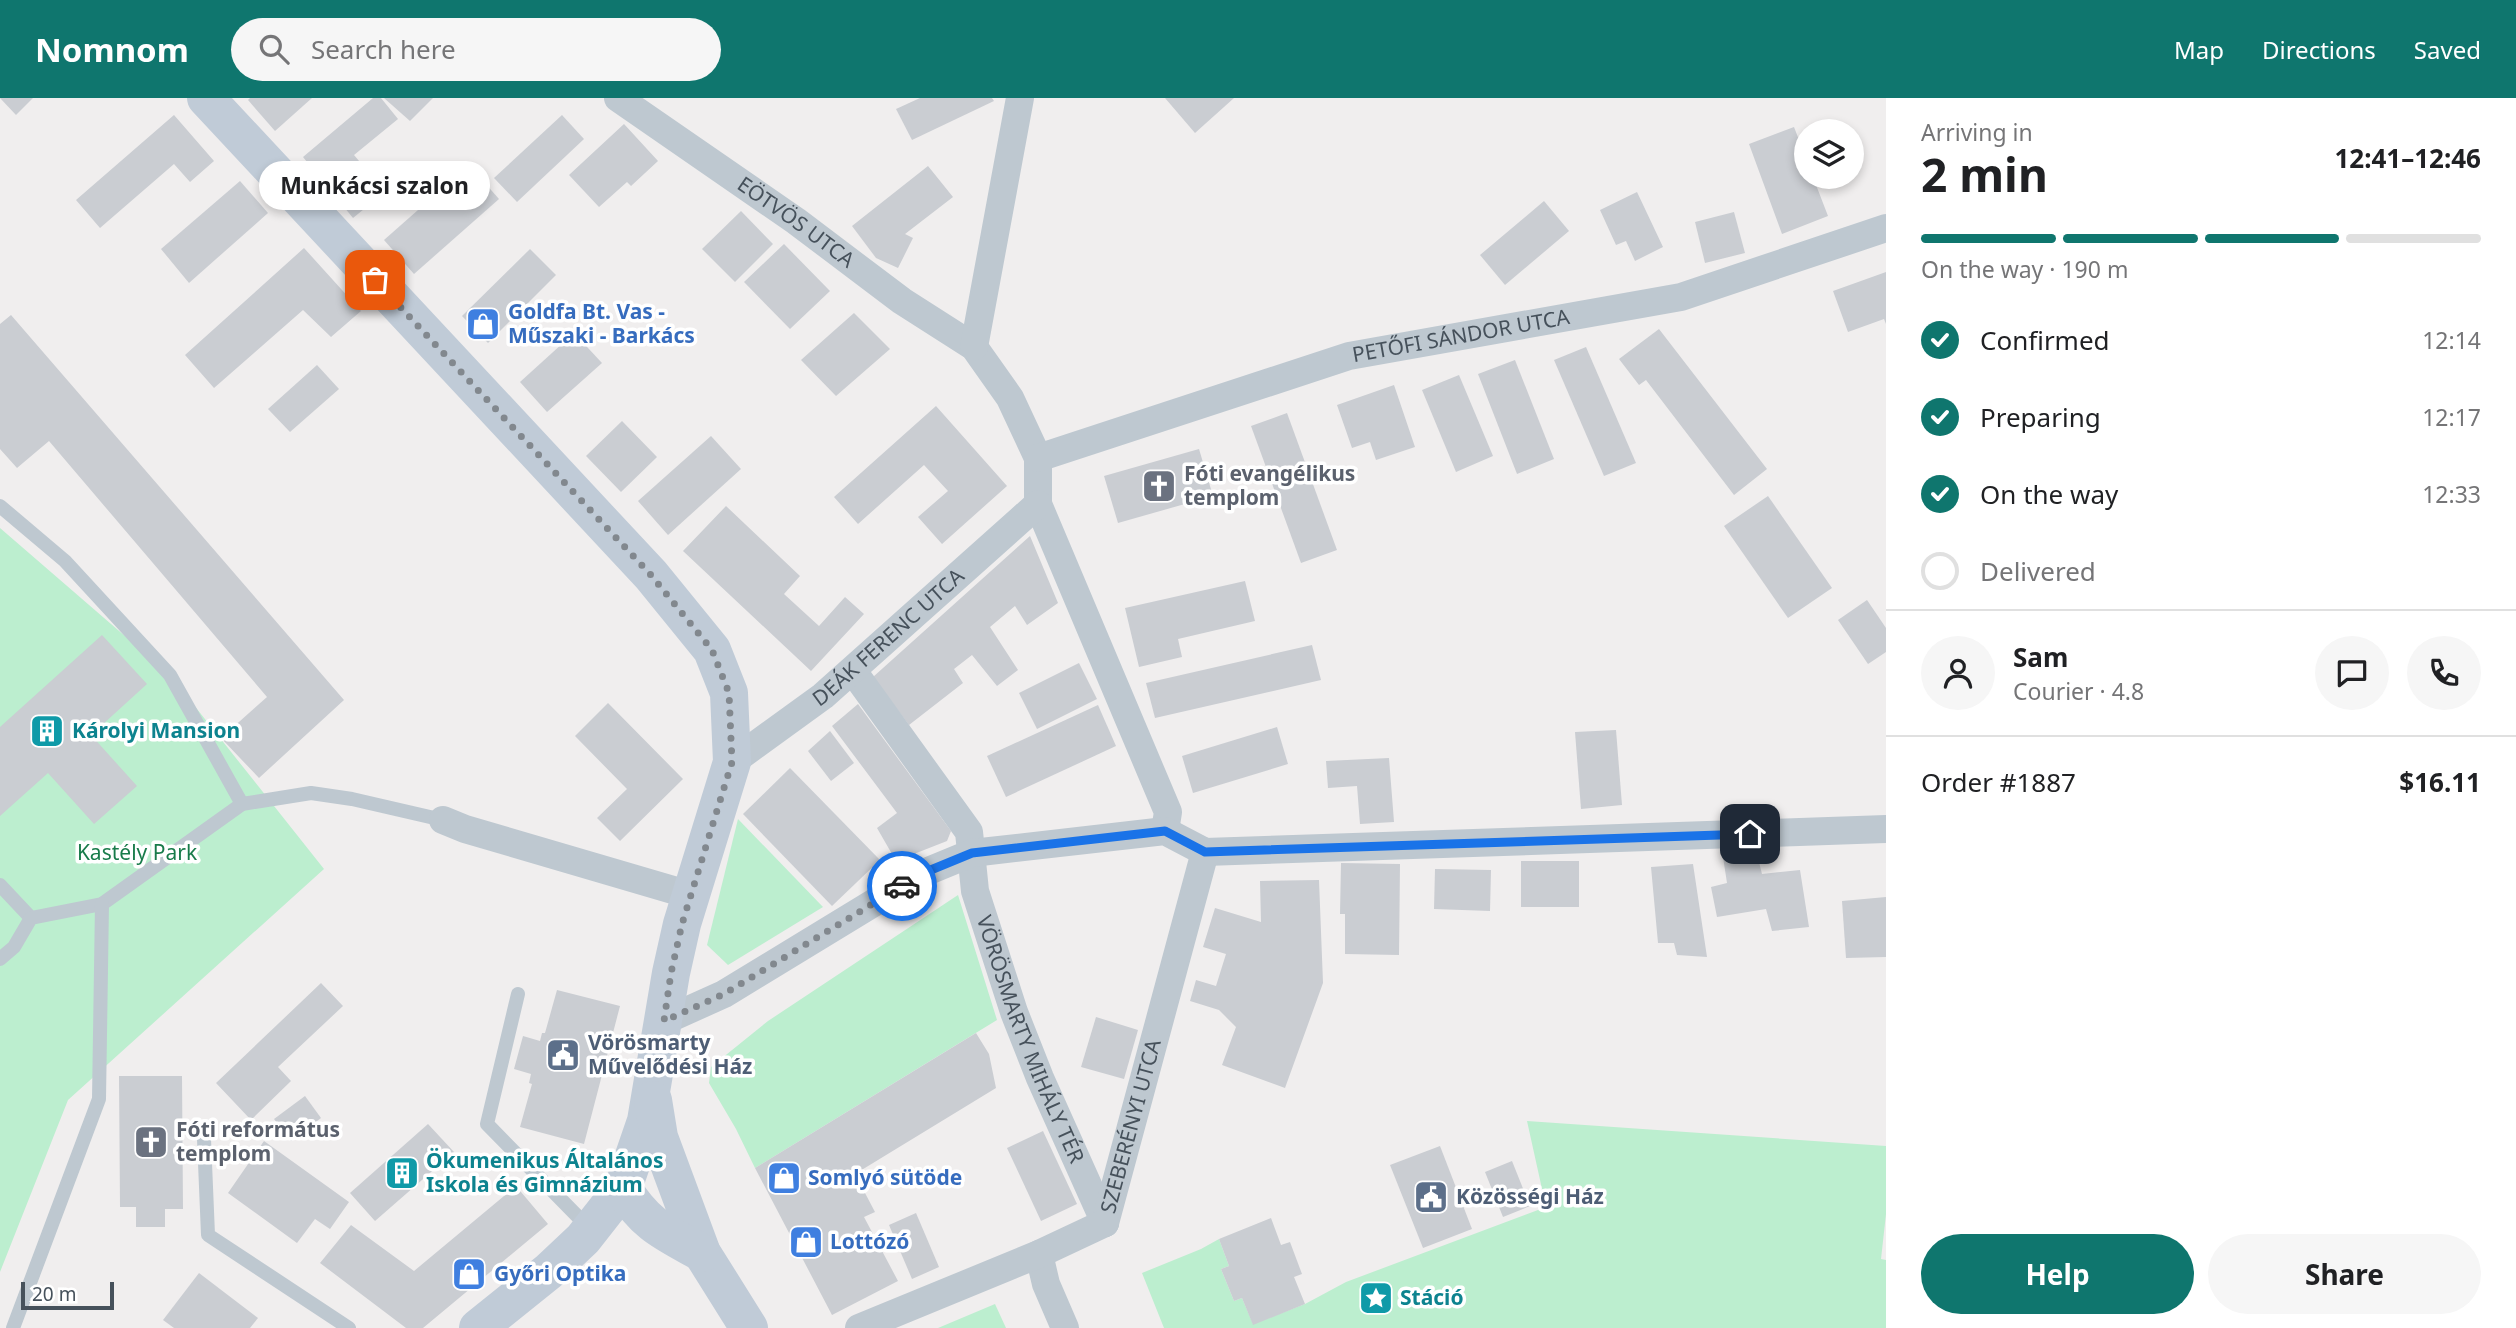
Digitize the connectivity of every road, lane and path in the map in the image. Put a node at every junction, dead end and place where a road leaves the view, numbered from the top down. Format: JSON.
{"nodes":[{"id":1,"x":206,"y":98,"type":"edge"},
{"id":2,"x":618,"y":98,"type":"edge"},
{"id":3,"x":1020,"y":98,"type":"edge"},
{"id":4,"x":1886,"y":228,"type":"edge"},
{"id":5,"x":974,"y":347,"type":"junction"},
{"id":6,"x":1038,"y":457,"type":"junction"},
{"id":7,"x":1038,"y":504,"type":"junction"},
{"id":8,"x":0,"y":506,"type":"edge"},
{"id":9,"x":853,"y":671,"type":"junction"},
{"id":10,"x":732,"y":762,"type":"junction"},
{"id":11,"x":242,"y":804,"type":"junction"},
{"id":12,"x":443,"y":820,"type":"joint"},
{"id":13,"x":1886,"y":829,"type":"edge"},
{"id":14,"x":1165,"y":831,"type":"junction"},
{"id":15,"x":1205,"y":852,"type":"junction"},
{"id":16,"x":972,"y":853,"type":"junction"},
{"id":17,"x":0,"y":885,"type":"edge"},
{"id":18,"x":690,"y":895,"type":"junction"},
{"id":19,"x":102,"y":904,"type":"junction"},
{"id":20,"x":31,"y":918,"type":"junction"},
{"id":21,"x":0,"y":959,"type":"edge"},
{"id":22,"x":518,"y":994,"type":"dead end"},
{"id":23,"x":664,"y":1021,"type":"junction"},
{"id":24,"x":652,"y":1095,"type":"junction"},
{"id":25,"x":204,"y":1139,"type":"dead end"},
{"id":26,"x":623,"y":1188,"type":"junction"},
{"id":27,"x":1105,"y":1223,"type":"junction"},
{"id":28,"x":657,"y":1229,"type":"junction"},
{"id":29,"x":587,"y":1235,"type":"junction"},
{"id":30,"x":698,"y":1240,"type":"junction"},
{"id":31,"x":1039,"y":1254,"type":"junction"},
{"id":32,"x":13,"y":1328,"type":"edge"},
{"id":33,"x":349,"y":1328,"type":"edge"},
{"id":34,"x":478,"y":1328,"type":"edge"},
{"id":35,"x":749,"y":1328,"type":"edge"},
{"id":36,"x":859,"y":1328,"type":"edge"},
{"id":37,"x":1065,"y":1328,"type":"edge"}],
"edges":[{"from":1,"to":10,"type":"main road"},
{"from":2,"to":5,"type":"street","name":"EÖTVÖS UTCA"},
{"from":3,"to":5,"type":"street"},
{"from":4,"to":6,"type":"street","name":"PETŐFI SÁNDOR UTCA"},
{"from":5,"to":6,"type":"street"},
{"from":6,"to":7,"type":"street"},
{"from":7,"to":9,"type":"street","name":"DEÁK FERENC UTCA"},
{"from":7,"to":14,"type":"street"},
{"from":8,"to":11,"type":"lane"},
{"from":9,"to":10,"type":"street","name":"DEÁK FERENC UTCA"},
{"from":9,"to":16,"type":"street","name":"VÖRÖSMARTY MIHÁLY TÉR"},
{"from":10,"to":18,"type":"main road"},
{"from":11,"to":12,"type":"lane"},
{"from":11,"to":19,"type":"lane"},
{"from":12,"to":18,"type":"street"},
{"from":13,"to":15,"type":"street"},
{"from":14,"to":15,"type":"street"},
{"from":14,"to":16,"type":"street"},
{"from":15,"to":27,"type":"street","name":"SZEBERÉNYI UTCA"},
{"from":16,"to":23,"type":"street"},
{"from":16,"to":27,"type":"street","name":"VÖRÖSMARTY MIHÁLY TÉR"},
{"from":17,"to":20,"type":"lane"},
{"from":18,"to":23,"type":"main road"},
{"from":19,"to":20,"type":"lane"},
{"from":19,"to":32,"type":"lane"},
{"from":20,"to":21,"type":"lane"},
{"from":22,"to":29,"type":"lane"},
{"from":23,"to":24,"type":"main road"},
{"from":24,"to":26,"type":"main road"},
{"from":24,"to":30,"type":"main road"},
{"from":25,"to":33,"type":"lane"},
{"from":26,"to":28,"type":"main road"},
{"from":26,"to":29,"type":"main road"},
{"from":26,"to":30,"type":"main road"},
{"from":27,"to":31,"type":"street","name":"SZEBERÉNYI UTCA"},
{"from":28,"to":29,"type":"main road"},
{"from":28,"to":30,"type":"main road"},
{"from":29,"to":34,"type":"main road"},
{"from":30,"to":35,"type":"main road"},
{"from":31,"to":36,"type":"street","name":"SZEBERÉNYI UTCA"},
{"from":31,"to":37,"type":"street"}]}
